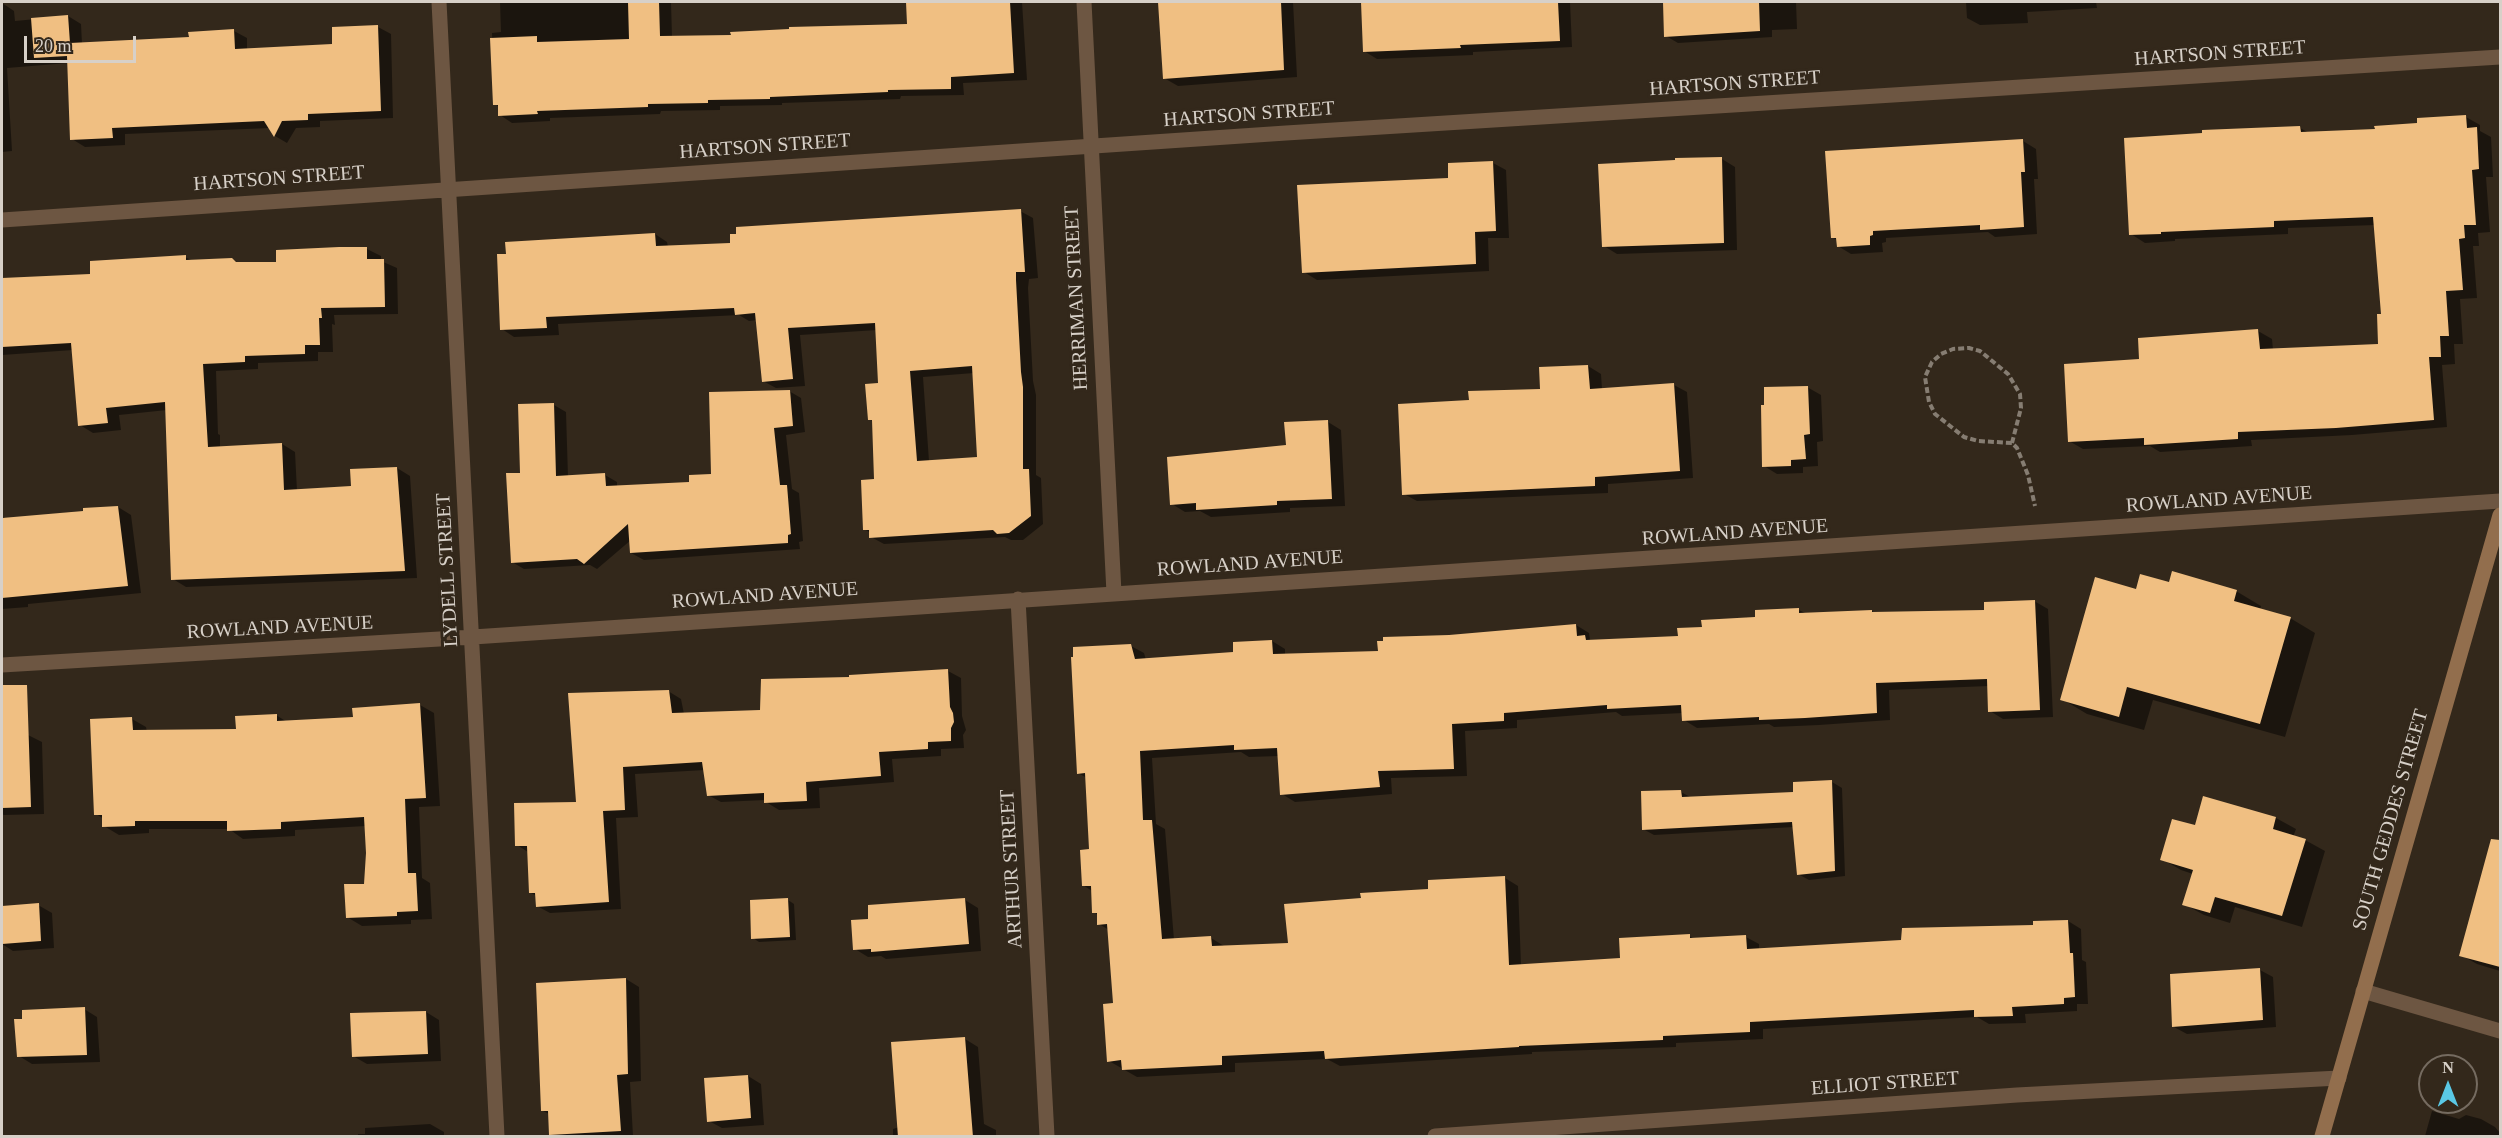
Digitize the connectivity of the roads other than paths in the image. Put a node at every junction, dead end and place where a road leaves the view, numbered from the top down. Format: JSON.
{"nodes":[{"id":1,"x":439,"y":2,"type":"edge"},
{"id":2,"x":1084,"y":2,"type":"edge"},
{"id":3,"x":2500,"y":57,"type":"edge"},
{"id":4,"x":1091,"y":147,"type":"junction"},
{"id":5,"x":448,"y":188,"type":"junction"},
{"id":6,"x":2,"y":220,"type":"edge"},
{"id":7,"x":2500,"y":501,"type":"edge"},
{"id":8,"x":2500,"y":515,"type":"edge"},
{"id":9,"x":1114,"y":593,"type":"junction"},
{"id":10,"x":1018,"y":599,"type":"junction"},
{"id":11,"x":473,"y":637,"type":"junction"},
{"id":12,"x":2,"y":665,"type":"edge"},
{"id":13,"x":2363,"y":991,"type":"junction"},
{"id":14,"x":2500,"y":1030,"type":"edge"},
{"id":15,"x":2339,"y":1078,"type":"junction"},
{"id":16,"x":497,"y":1137,"type":"edge"},
{"id":17,"x":1047,"y":1137,"type":"edge"},
{"id":18,"x":1435,"y":1137,"type":"edge"},
{"id":19,"x":2322,"y":1137,"type":"edge"}],
"edges":[{"from":1,"to":5,"type":"street","name":"LYDELL STREET"},
{"from":2,"to":4,"type":"street","name":"HERRIMAN STREET"},
{"from":3,"to":4,"type":"street","name":"HARTSON STREET"},
{"from":4,"to":5,"type":"street","name":"HARTSON STREET"},
{"from":4,"to":9,"type":"street","name":"HERRIMAN STREET"},
{"from":5,"to":6,"type":"street","name":"HARTSON STREET"},
{"from":5,"to":11,"type":"street","name":"LYDELL STREET"},
{"from":7,"to":9,"type":"street","name":"ROWLAND AVENUE"},
{"from":8,"to":13,"type":"main road","name":"SOUTH GEDDES STREET"},
{"from":9,"to":10,"type":"street","name":"ROWLAND AVENUE"},
{"from":10,"to":11,"type":"street","name":"ROWLAND AVENUE"},
{"from":10,"to":17,"type":"street","name":"ARTHUR STREET"},
{"from":11,"to":12,"type":"street","name":"ROWLAND AVENUE"},
{"from":11,"to":16,"type":"street","name":"LYDELL STREET"},
{"from":13,"to":14,"type":"street"},
{"from":13,"to":15,"type":"main road","name":"SOUTH GEDDES STREET"},
{"from":15,"to":18,"type":"street","name":"ELLIOT STREET"},
{"from":15,"to":19,"type":"main road","name":"SOUTH GEDDES STREET"}]}
